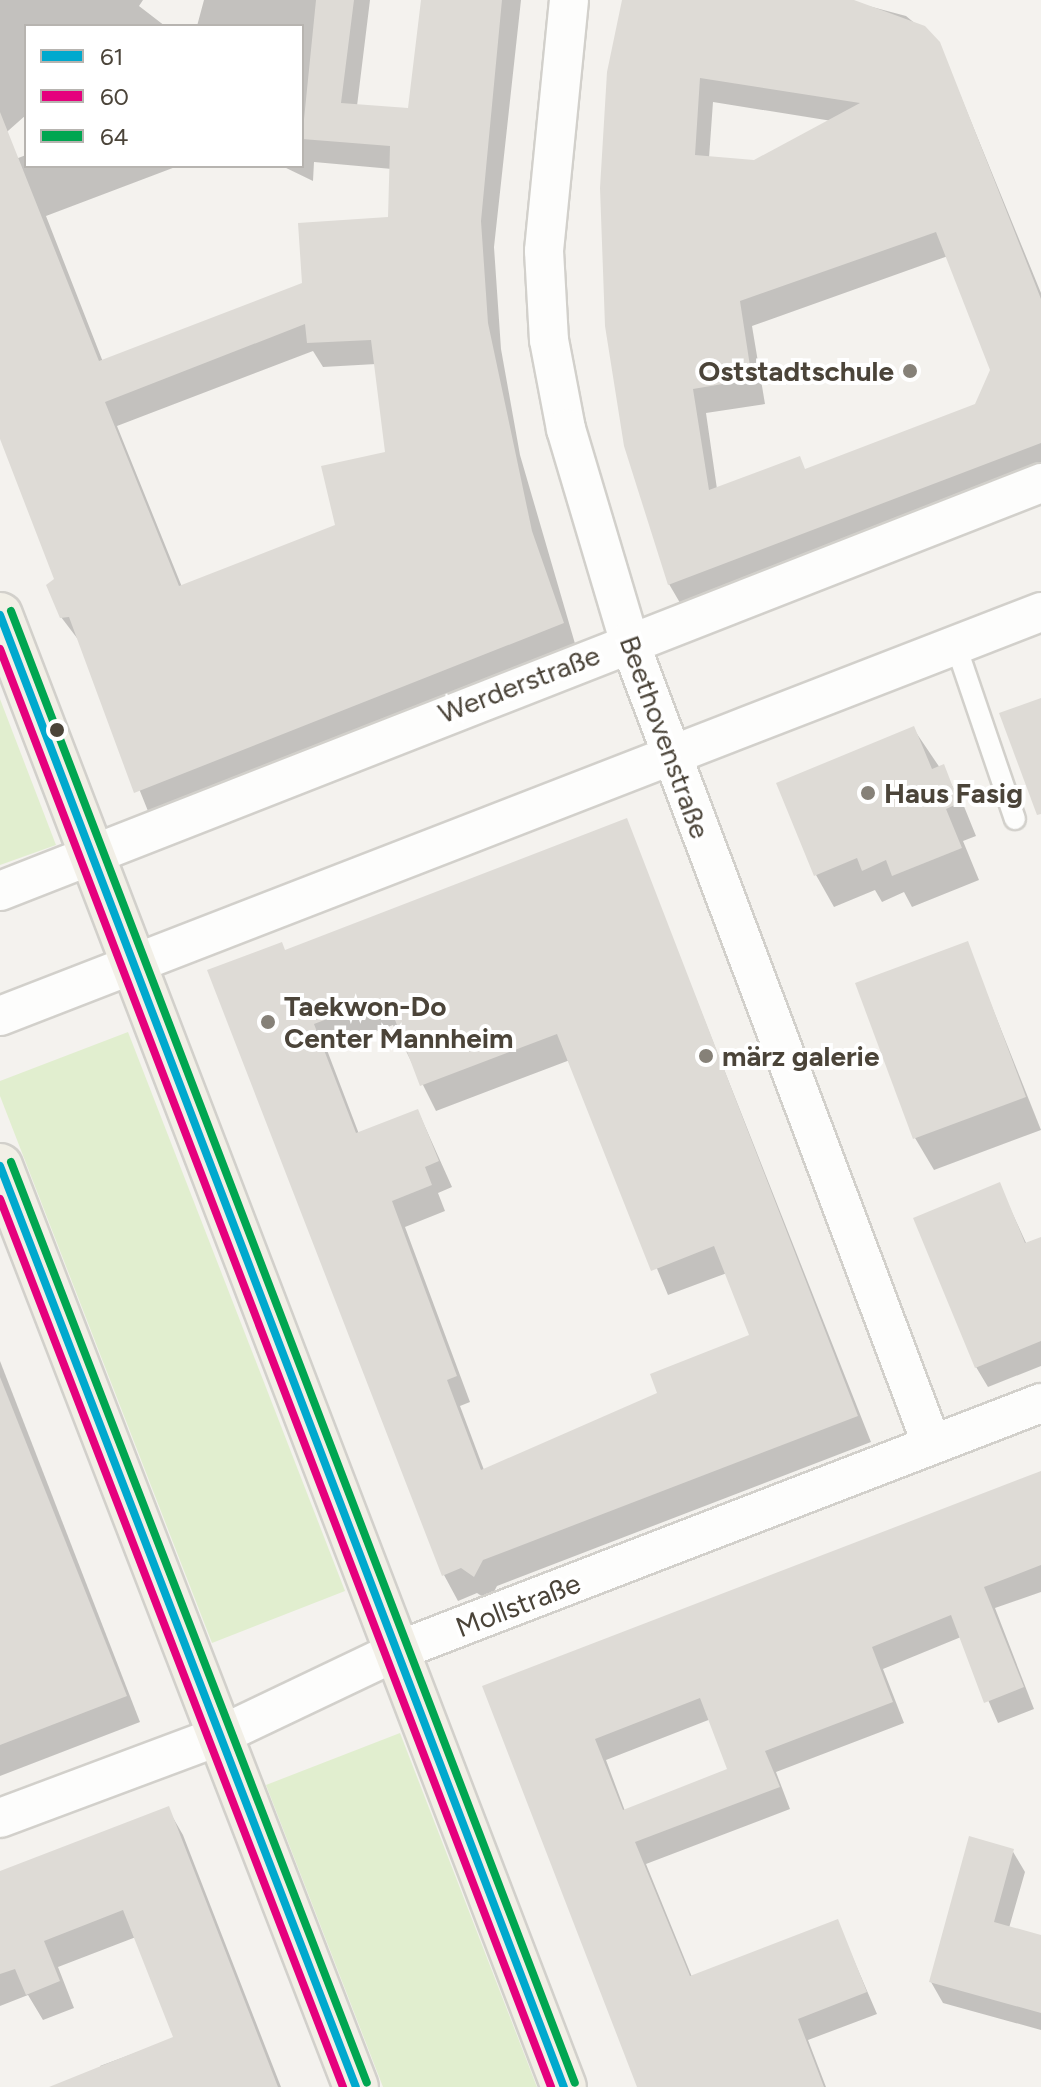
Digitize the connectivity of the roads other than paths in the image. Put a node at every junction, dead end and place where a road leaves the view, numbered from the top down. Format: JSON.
{"nodes":[{"id":1,"x":569,"y":0,"type":"edge"},
{"id":2,"x":1041,"y":483,"type":"edge"},
{"id":3,"x":1041,"y":612,"type":"edge"},
{"id":4,"x":0,"y":615,"type":"edge"},
{"id":5,"x":629,"y":641,"type":"junction"},
{"id":6,"x":955,"y":643,"type":"junction"},
{"id":7,"x":670,"y":753,"type":"junction"},
{"id":8,"x":1015,"y":819,"type":"dead end"},
{"id":9,"x":91,"y":854,"type":"junction"},
{"id":10,"x":0,"y":891,"type":"edge"},
{"id":11,"x":132,"y":960,"type":"junction"},
{"id":12,"x":0,"y":1016,"type":"edge"},
{"id":13,"x":0,"y":1166,"type":"edge"},
{"id":14,"x":1041,"y":1403,"type":"edge"},
{"id":15,"x":932,"y":1445,"type":"junction"},
{"id":16,"x":397,"y":1651,"type":"junction"},
{"id":17,"x":219,"y":1736,"type":"junction"},
{"id":18,"x":0,"y":1818,"type":"edge"},
{"id":19,"x":356,"y":2087,"type":"edge"},
{"id":20,"x":564,"y":2087,"type":"edge"}],
"edges":[{"from":1,"to":5,"type":"street","name":"Beethovenstraße"},
{"from":2,"to":5,"type":"street","name":"Werderstraße"},
{"from":3,"to":6,"type":"street"},
{"from":4,"to":9,"type":"main road"},
{"from":5,"to":7,"type":"street","name":"Beethovenstraße"},
{"from":5,"to":9,"type":"street","name":"Werderstraße"},
{"from":6,"to":7,"type":"street"},
{"from":6,"to":8,"type":"lane"},
{"from":7,"to":11,"type":"street"},
{"from":7,"to":15,"type":"street","name":"Beethovenstraße"},
{"from":9,"to":10,"type":"street","name":"Werderstraße"},
{"from":9,"to":11,"type":"main road"},
{"from":11,"to":12,"type":"street"},
{"from":11,"to":16,"type":"main road"},
{"from":13,"to":17,"type":"main road"},
{"from":14,"to":15,"type":"street","name":"Mollstraße"},
{"from":15,"to":16,"type":"street","name":"Mollstraße"},
{"from":16,"to":17,"type":"street","name":"Mollstraße"},
{"from":16,"to":20,"type":"main road"},
{"from":17,"to":18,"type":"street","name":"Mollstraße"},
{"from":17,"to":19,"type":"main road"}]}
